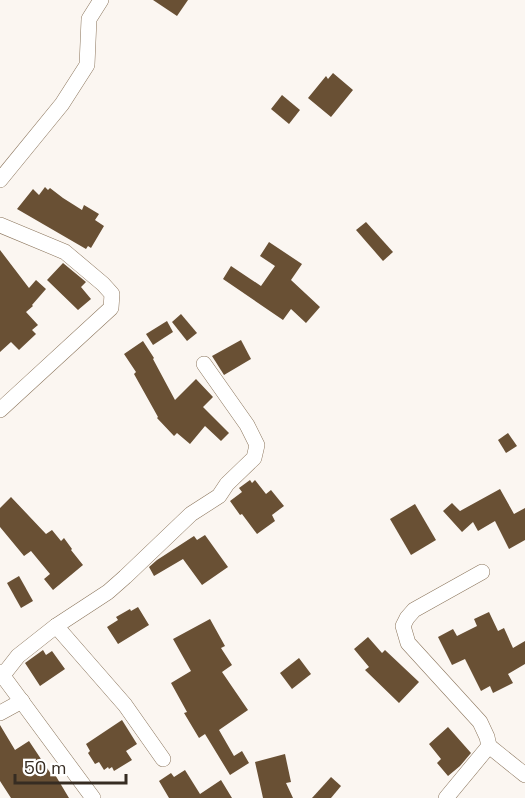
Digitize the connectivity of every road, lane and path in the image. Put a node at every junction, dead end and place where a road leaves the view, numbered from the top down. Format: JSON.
{"nodes":[{"id":1,"x":101,"y":0,"type":"edge"},
{"id":2,"x":0,"y":180,"type":"edge"},
{"id":3,"x":0,"y":225,"type":"edge"},
{"id":4,"x":204,"y":364,"type":"dead end"},
{"id":5,"x":0,"y":410,"type":"edge"},
{"id":6,"x":482,"y":572,"type":"dead end"},
{"id":7,"x":56,"y":626,"type":"junction"},
{"id":8,"x":1,"y":673,"type":"edge"},
{"id":9,"x":22,"y":701,"type":"junction"},
{"id":10,"x":0,"y":712,"type":"edge"},
{"id":11,"x":489,"y":746,"type":"junction"},
{"id":12,"x":163,"y":759,"type":"dead end"},
{"id":13,"x":525,"y":775,"type":"edge"},
{"id":14,"x":93,"y":798,"type":"edge"},
{"id":15,"x":446,"y":798,"type":"edge"}],
"edges":[{"from":1,"to":2,"type":"street"},
{"from":3,"to":5,"type":"street"},
{"from":4,"to":7,"type":"street"},
{"from":6,"to":11,"type":"street"},
{"from":7,"to":8,"type":"street"},
{"from":7,"to":12,"type":"street"},
{"from":8,"to":9,"type":"street"},
{"from":9,"to":10,"type":"street"},
{"from":9,"to":14,"type":"street"},
{"from":11,"to":13,"type":"street"},
{"from":11,"to":15,"type":"street"}]}
